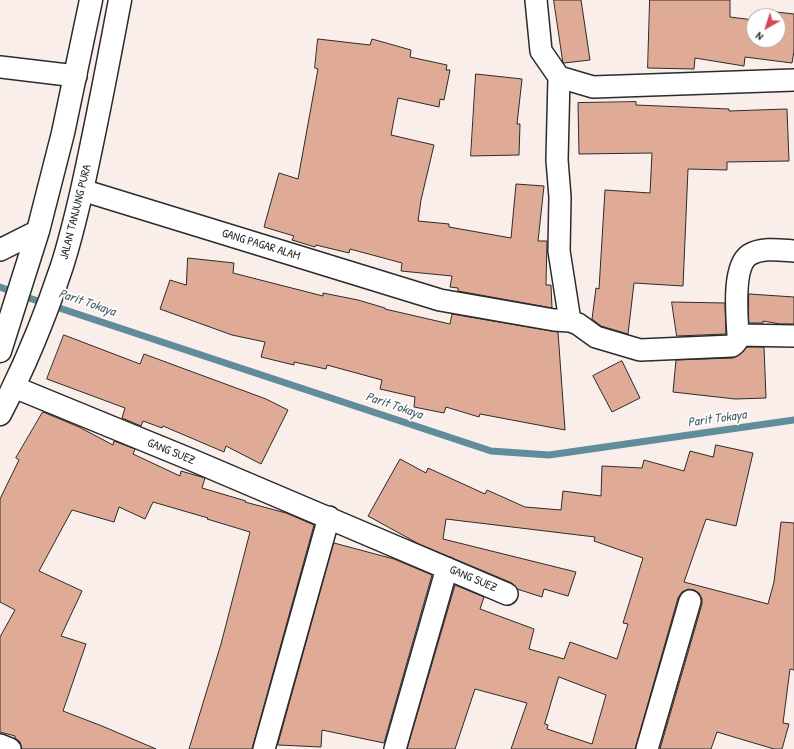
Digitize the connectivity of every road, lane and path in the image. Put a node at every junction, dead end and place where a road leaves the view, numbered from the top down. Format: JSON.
{"nodes":[{"id":1,"x":92,"y":0,"type":"edge"},
{"id":2,"x":120,"y":0,"type":"edge"},
{"id":3,"x":536,"y":0,"type":"edge"},
{"id":4,"x":0,"y":67,"type":"edge"},
{"id":5,"x":76,"y":76,"type":"junction"},
{"id":6,"x":559,"y":77,"type":"junction"},
{"id":7,"x":794,"y":80,"type":"edge"},
{"id":8,"x":63,"y":133,"type":"junction"},
{"id":9,"x":94,"y":141,"type":"junction"},
{"id":10,"x":82,"y":190,"type":"junction"},
{"id":11,"x":38,"y":231,"type":"junction"},
{"id":12,"x":0,"y":250,"type":"edge"},
{"id":13,"x":794,"y":251,"type":"edge"},
{"id":14,"x":570,"y":321,"type":"junction"},
{"id":15,"x":738,"y":335,"type":"junction"},
{"id":16,"x":794,"y":336,"type":"edge"},
{"id":17,"x":0,"y":350,"type":"edge"},
{"id":18,"x":14,"y":387,"type":"junction"},
{"id":19,"x":0,"y":414,"type":"edge"},
{"id":20,"x":329,"y":517,"type":"junction"},
{"id":21,"x":447,"y":568,"type":"junction"},
{"id":22,"x":507,"y":594,"type":"dead end"},
{"id":23,"x":690,"y":601,"type":"dead end"},
{"id":24,"x":0,"y":745,"type":"edge"},
{"id":25,"x":10,"y":749,"type":"edge"},
{"id":26,"x":264,"y":749,"type":"edge"},
{"id":27,"x":394,"y":749,"type":"edge"},
{"id":28,"x":647,"y":749,"type":"edge"}],
"edges":[{"from":1,"to":5,"type":"highway"},
{"from":2,"to":9,"type":"highway","name":"JALAN TANJUNG PURA"},
{"from":3,"to":6,"type":"street"},
{"from":4,"to":5,"type":"street"},
{"from":5,"to":8,"type":"highway"},
{"from":6,"to":7,"type":"street"},
{"from":6,"to":14,"type":"street"},
{"from":8,"to":9,"type":"highway"},
{"from":8,"to":11,"type":"highway"},
{"from":9,"to":10,"type":"highway","name":"JALAN TANJUNG PURA"},
{"from":10,"to":14,"type":"street","name":"GANG PAGAR ALAM"},
{"from":10,"to":18,"type":"highway","name":"JALAN TANJUNG PURA"},
{"from":11,"to":12,"type":"street"},
{"from":11,"to":17,"type":"highway"},
{"from":13,"to":15,"type":"street"},
{"from":14,"to":15,"type":"street"},
{"from":15,"to":16,"type":"street"},
{"from":18,"to":19,"type":"highway","name":"JALAN TANJUNG PURA"},
{"from":18,"to":20,"type":"street","name":"GANG SUEZ"},
{"from":20,"to":21,"type":"street","name":"GANG SUEZ"},
{"from":20,"to":26,"type":"street"},
{"from":21,"to":22,"type":"street","name":"GANG SUEZ"},
{"from":21,"to":27,"type":"street"},
{"from":23,"to":28,"type":"street"},
{"from":24,"to":25,"type":"street"}]}
